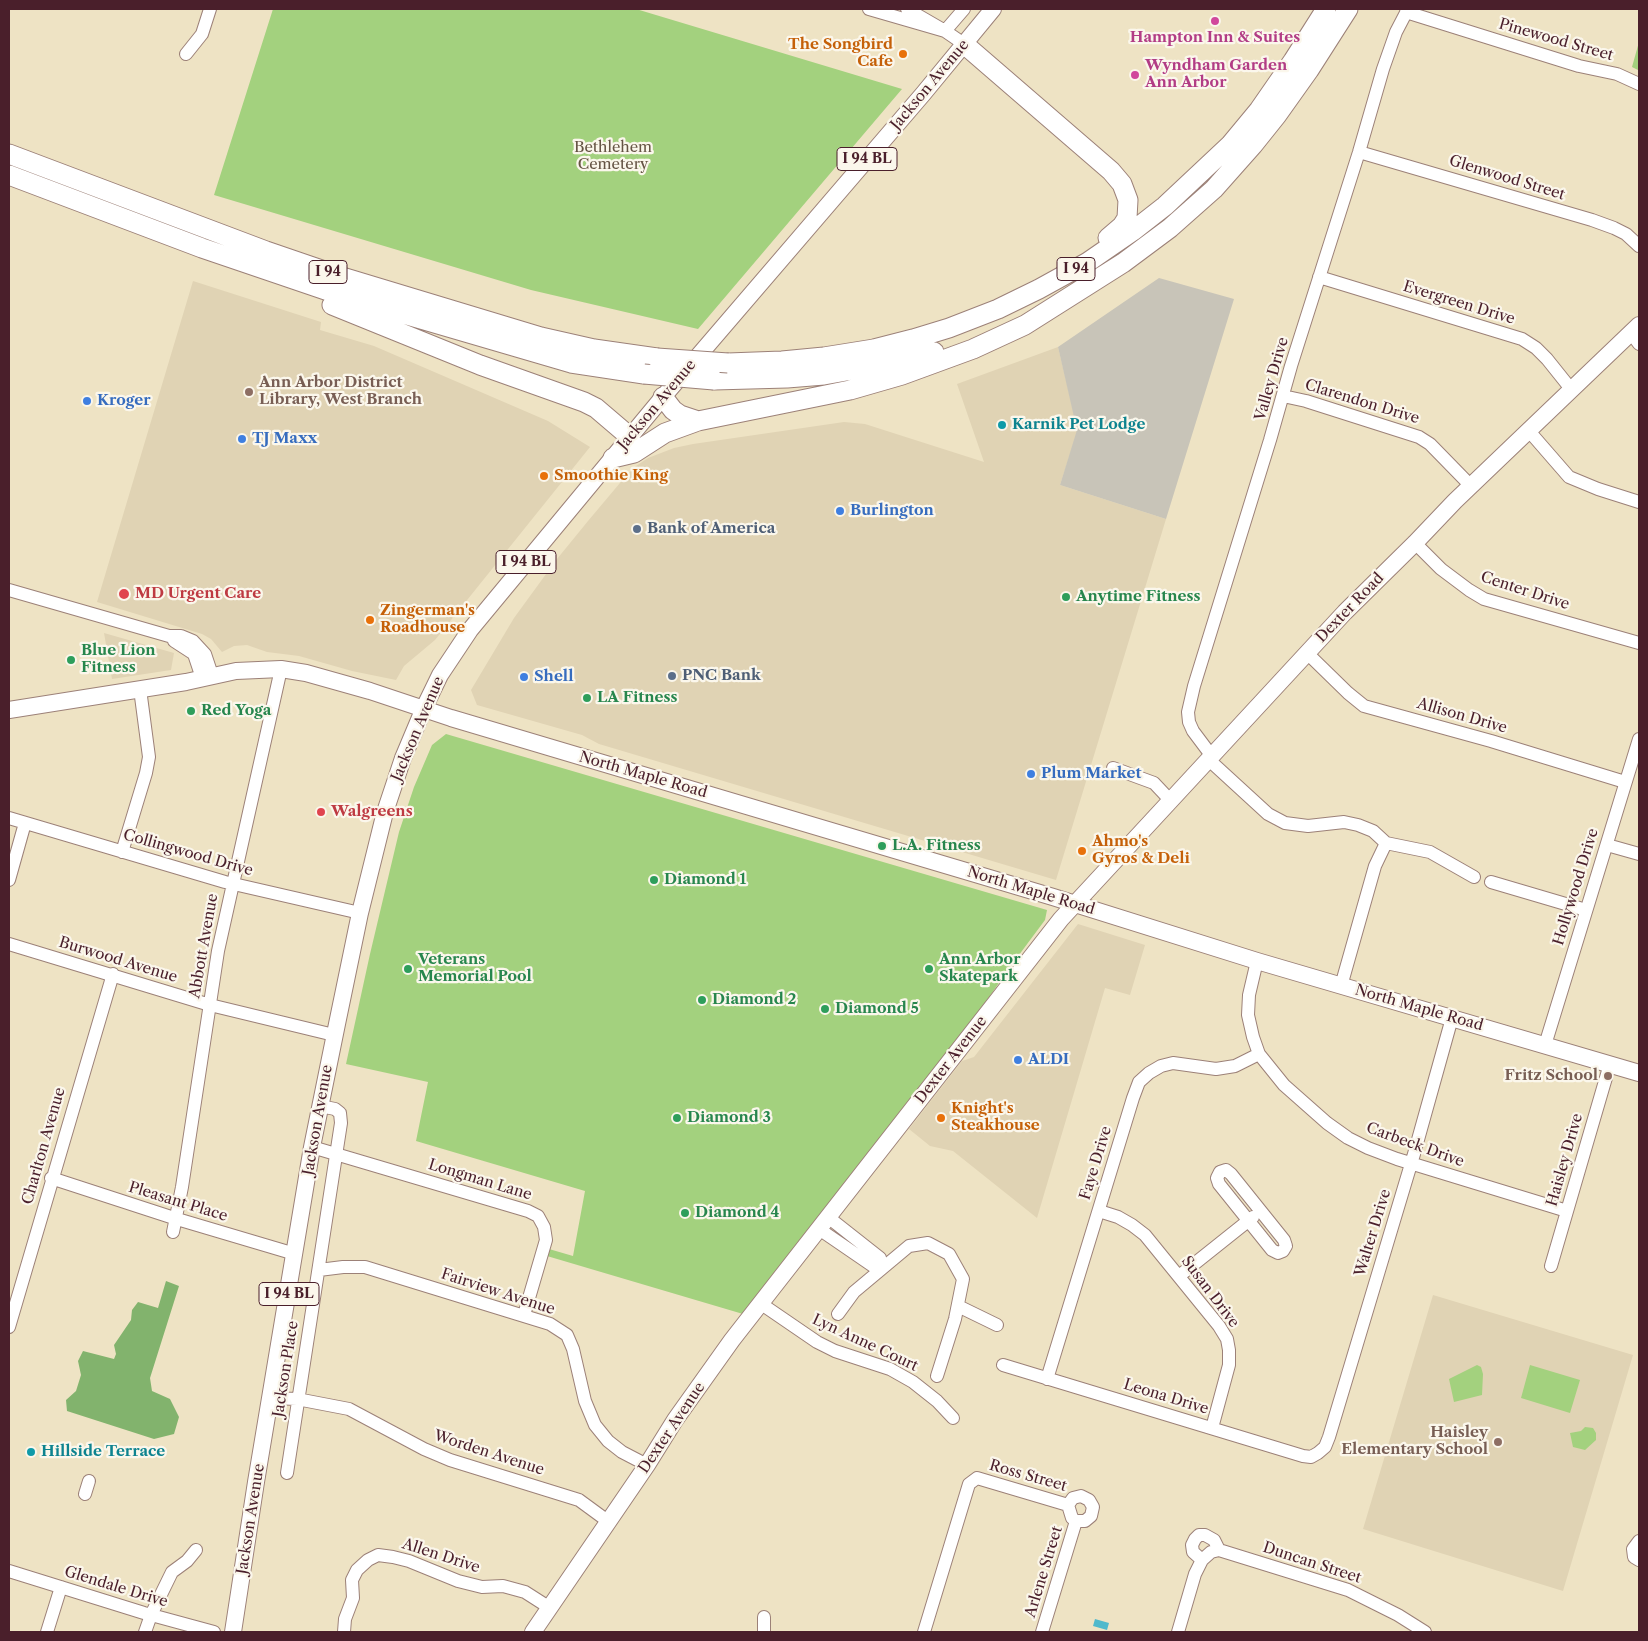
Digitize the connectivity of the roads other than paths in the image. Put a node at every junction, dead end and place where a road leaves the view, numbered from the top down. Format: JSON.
{"nodes":[{"id":1,"x":210,"y":9,"type":"edge"},
{"id":2,"x":869,"y":9,"type":"edge"},
{"id":3,"x":908,"y":9,"type":"edge"},
{"id":4,"x":964,"y":9,"type":"edge"},
{"id":5,"x":993,"y":9,"type":"edge"},
{"id":6,"x":1326,"y":9,"type":"edge"},
{"id":7,"x":1348,"y":9,"type":"edge"},
{"id":8,"x":1407,"y":10,"type":"edge"},
{"id":9,"x":945,"y":31,"type":"junction"},
{"id":10,"x":964,"y":44,"type":"junction"},
{"id":11,"x":186,"y":54,"type":"dead end"},
{"id":12,"x":1639,"y":84,"type":"edge"},
{"id":13,"x":1359,"y":152,"type":"junction"},
{"id":14,"x":9,"y":154,"type":"edge"},
{"id":15,"x":9,"y":175,"type":"edge"},
{"id":16,"x":1639,"y":246,"type":"edge"},
{"id":17,"x":231,"y":258,"type":"junction"},
{"id":18,"x":1319,"y":277,"type":"junction"},
{"id":19,"x":1087,"y":286,"type":"junction"},
{"id":20,"x":1039,"y":289,"type":"junction"},
{"id":21,"x":1636,"y":334,"type":"edge"},
{"id":22,"x":1571,"y":389,"type":"junction"},
{"id":23,"x":1283,"y":396,"type":"junction"},
{"id":24,"x":663,"y":397,"type":"junction"},
{"id":25,"x":698,"y":421,"type":"junction"},
{"id":26,"x":1530,"y":431,"type":"junction"},
{"id":27,"x":630,"y":437,"type":"junction"},
{"id":28,"x":613,"y":458,"type":"junction"},
{"id":29,"x":1471,"y":486,"type":"junction"},
{"id":30,"x":1639,"y":502,"type":"edge"},
{"id":31,"x":1416,"y":542,"type":"junction"},
{"id":32,"x":9,"y":590,"type":"edge"},
{"id":33,"x":1639,"y":642,"type":"edge"},
{"id":34,"x":1307,"y":653,"type":"junction"},
{"id":35,"x":281,"y":669,"type":"junction"},
{"id":36,"x":207,"y":677,"type":"junction"},
{"id":37,"x":140,"y":689,"type":"junction"},
{"id":38,"x":424,"y":708,"type":"junction"},
{"id":39,"x":9,"y":710,"type":"edge"},
{"id":40,"x":1639,"y":740,"type":"edge"},
{"id":41,"x":1210,"y":757,"type":"junction"},
{"id":42,"x":1113,"y":768,"type":"dead end"},
{"id":43,"x":1625,"y":782,"type":"junction"},
{"id":44,"x":1170,"y":800,"type":"junction"},
{"id":45,"x":9,"y":818,"type":"edge"},
{"id":46,"x":25,"y":823,"type":"junction"},
{"id":47,"x":1386,"y":843,"type":"junction"},
{"id":48,"x":1607,"y":845,"type":"junction"},
{"id":49,"x":122,"y":852,"type":"junction"},
{"id":50,"x":1639,"y":854,"type":"edge"},
{"id":51,"x":1474,"y":876,"type":"dead end"},
{"id":52,"x":9,"y":880,"type":"edge"},
{"id":53,"x":1492,"y":882,"type":"dead end"},
{"id":54,"x":232,"y":883,"type":"junction"},
{"id":55,"x":1074,"y":903,"type":"junction"},
{"id":56,"x":1586,"y":910,"type":"junction"},
{"id":57,"x":360,"y":913,"type":"junction"},
{"id":58,"x":9,"y":944,"type":"edge"},
{"id":59,"x":1257,"y":961,"type":"junction"},
{"id":60,"x":112,"y":974,"type":"junction"},
{"id":61,"x":1341,"y":986,"type":"junction"},
{"id":62,"x":210,"y":1005,"type":"junction"},
{"id":63,"x":1452,"y":1018,"type":"junction"},
{"id":64,"x":334,"y":1035,"type":"junction"},
{"id":65,"x":1545,"y":1045,"type":"junction"},
{"id":66,"x":1259,"y":1054,"type":"junction"},
{"id":67,"x":1610,"y":1064,"type":"junction"},
{"id":68,"x":1639,"y":1073,"type":"edge"},
{"id":69,"x":320,"y":1106,"type":"junction"},
{"id":70,"x":312,"y":1147,"type":"junction"},
{"id":71,"x":336,"y":1153,"type":"junction"},
{"id":72,"x":1411,"y":1164,"type":"junction"},
{"id":73,"x":51,"y":1178,"type":"junction"},
{"id":74,"x":1099,"y":1211,"type":"junction"},
{"id":75,"x":1566,"y":1211,"type":"junction"},
{"id":76,"x":1261,"y":1212,"type":"junction"},
{"id":77,"x":177,"y":1219,"type":"junction"},
{"id":78,"x":1248,"y":1221,"type":"junction"},
{"id":79,"x":823,"y":1223,"type":"junction"},
{"id":80,"x":173,"y":1232,"type":"dead end"},
{"id":81,"x":295,"y":1254,"type":"junction"},
{"id":82,"x":1551,"y":1266,"type":"dead end"},
{"id":83,"x":882,"y":1268,"type":"junction"},
{"id":84,"x":319,"y":1270,"type":"junction"},
{"id":85,"x":1179,"y":1276,"type":"junction"},
{"id":86,"x":760,"y":1303,"type":"junction"},
{"id":87,"x":958,"y":1306,"type":"junction"},
{"id":88,"x":838,"y":1314,"type":"dead end"},
{"id":89,"x":524,"y":1315,"type":"junction"},
{"id":90,"x":998,"y":1325,"type":"dead end"},
{"id":91,"x":9,"y":1327,"type":"edge"},
{"id":92,"x":1003,"y":1365,"type":"dead end"},
{"id":93,"x":937,"y":1376,"type":"dead end"},
{"id":94,"x":1047,"y":1378,"type":"junction"},
{"id":95,"x":271,"y":1398,"type":"junction"},
{"id":96,"x":297,"y":1400,"type":"junction"},
{"id":97,"x":953,"y":1418,"type":"dead end"},
{"id":98,"x":1212,"y":1428,"type":"junction"},
{"id":99,"x":1318,"y":1453,"type":"joint"},
{"id":100,"x":648,"y":1465,"type":"junction"},
{"id":101,"x":287,"y":1474,"type":"dead end"},
{"id":102,"x":89,"y":1481,"type":"dead end"},
{"id":103,"x":85,"y":1494,"type":"dead end"},
{"id":104,"x":1089,"y":1500,"type":"joint"},
{"id":105,"x":1068,"y":1505,"type":"junction"},
{"id":106,"x":609,"y":1522,"type":"junction"},
{"id":107,"x":1076,"y":1522,"type":"junction"},
{"id":108,"x":1639,"y":1541,"type":"edge"},
{"id":109,"x":196,"y":1550,"type":"dead end"},
{"id":110,"x":1639,"y":1560,"type":"edge"},
{"id":111,"x":9,"y":1571,"type":"edge"},
{"id":112,"x":61,"y":1587,"type":"junction"},
{"id":113,"x":550,"y":1608,"type":"junction"},
{"id":114,"x":151,"y":1615,"type":"junction"},
{"id":115,"x":764,"y":1617,"type":"dead end"},
{"id":116,"x":47,"y":1632,"type":"edge"},
{"id":117,"x":145,"y":1632,"type":"edge"},
{"id":118,"x":214,"y":1632,"type":"edge"},
{"id":119,"x":233,"y":1632,"type":"edge"},
{"id":120,"x":344,"y":1632,"type":"edge"},
{"id":121,"x":533,"y":1632,"type":"edge"},
{"id":122,"x":764,"y":1632,"type":"edge"},
{"id":123,"x":924,"y":1632,"type":"edge"},
{"id":124,"x":1042,"y":1632,"type":"edge"},
{"id":125,"x":1178,"y":1632,"type":"edge"},
{"id":126,"x":1425,"y":1632,"type":"edge"}],
"edges":[{"from":1,"to":11,"type":"street"},
{"from":2,"to":9,"type":"street"},
{"from":3,"to":9,"type":"street"},
{"from":4,"to":9,"type":"street"},
{"from":5,"to":10,"type":"main road","name":"Jackson Avenue","number":"I 94 BL"},
{"from":6,"to":20,"type":"highway","number":"I 94"},
{"from":7,"to":19,"type":"highway","number":"I 94"},
{"from":8,"to":12,"type":"street","name":"Pinewood Street"},
{"from":8,"to":13,"type":"street","name":"Valley Drive"},
{"from":9,"to":10,"type":"street"},
{"from":10,"to":20,"type":"highway"},
{"from":10,"to":24,"type":"main road","name":"Jackson Avenue","number":"I 94 BL"},
{"from":13,"to":16,"type":"street","name":"Glenwood Street"},
{"from":13,"to":18,"type":"street","name":"Valley Drive"},
{"from":14,"to":20,"type":"highway","number":"I 94","bridge":true},
{"from":15,"to":17,"type":"highway","number":"I 94"},
{"from":17,"to":19,"type":"highway","number":"I 94","bridge":true},
{"from":17,"to":27,"type":"highway"},
{"from":18,"to":22,"type":"street","name":"Evergreen Drive"},
{"from":18,"to":23,"type":"street","name":"Valley Drive"},
{"from":19,"to":25,"type":"highway"},
{"from":21,"to":22,"type":"main road","name":"Dexter Road"},
{"from":22,"to":26,"type":"main road","name":"Dexter Road"},
{"from":23,"to":29,"type":"street","name":"Clarendon Drive"},
{"from":23,"to":41,"type":"street","name":"Valley Drive"},
{"from":24,"to":25,"type":"highway"},
{"from":24,"to":27,"type":"main road","name":"Jackson Avenue","number":"I 94 BL"},
{"from":25,"to":28,"type":"highway"},
{"from":26,"to":29,"type":"main road","name":"Dexter Road"},
{"from":26,"to":30,"type":"street"},
{"from":27,"to":28,"type":"main road","name":"Jackson Avenue","number":"I 94 BL"},
{"from":28,"to":38,"type":"main road","name":"Jackson Avenue","number":"I 94 BL"},
{"from":29,"to":31,"type":"main road","name":"Dexter Road"},
{"from":31,"to":33,"type":"street","name":"Center Drive"},
{"from":31,"to":34,"type":"main road","name":"Dexter Road"},
{"from":32,"to":36,"type":"street"},
{"from":34,"to":41,"type":"main road","name":"Dexter Road"},
{"from":34,"to":43,"type":"street","name":"Allison Drive"},
{"from":35,"to":36,"type":"main road","name":"North Maple Road"},
{"from":35,"to":38,"type":"main road","name":"North Maple Road"},
{"from":35,"to":54,"type":"street","name":"Abbott Avenue"},
{"from":36,"to":37,"type":"main road","name":"North Maple Road"},
{"from":37,"to":39,"type":"main road","name":"North Maple Road"},
{"from":37,"to":49,"type":"street"},
{"from":38,"to":55,"type":"main road","name":"North Maple Road"},
{"from":38,"to":57,"type":"main road","name":"Jackson Avenue","number":"I 94 BL"},
{"from":40,"to":43,"type":"street","name":"Hollywood Drive"},
{"from":41,"to":44,"type":"main road","name":"Dexter Road"},
{"from":41,"to":47,"type":"street"},
{"from":42,"to":44,"type":"street"},
{"from":43,"to":48,"type":"street","name":"Hollywood Drive"},
{"from":44,"to":55,"type":"main road","name":"Dexter Road"},
{"from":45,"to":46,"type":"street","name":"Collingwood Drive"},
{"from":46,"to":49,"type":"street","name":"Collingwood Drive"},
{"from":46,"to":52,"type":"street"},
{"from":47,"to":51,"type":"street"},
{"from":47,"to":61,"type":"street"},
{"from":48,"to":50,"type":"street"},
{"from":48,"to":56,"type":"street","name":"Hollywood Drive"},
{"from":49,"to":54,"type":"street","name":"Collingwood Drive"},
{"from":53,"to":56,"type":"street"},
{"from":54,"to":57,"type":"street","name":"Collingwood Drive"},
{"from":54,"to":62,"type":"street","name":"Abbott Avenue"},
{"from":55,"to":59,"type":"main road","name":"North Maple Road"},
{"from":55,"to":79,"type":"main road","name":"Dexter Avenue"},
{"from":56,"to":65,"type":"street","name":"Hollywood Drive"},
{"from":57,"to":64,"type":"main road","name":"Jackson Avenue","number":"I 94 BL"},
{"from":58,"to":60,"type":"street","name":"Burwood Avenue"},
{"from":59,"to":61,"type":"main road","name":"North Maple Road"},
{"from":59,"to":66,"type":"street","name":"Carbeck Drive"},
{"from":60,"to":62,"type":"street","name":"Burwood Avenue"},
{"from":60,"to":73,"type":"street","name":"Charlton Avenue"},
{"from":61,"to":63,"type":"main road","name":"North Maple Road"},
{"from":62,"to":64,"type":"street","name":"Burwood Avenue"},
{"from":62,"to":77,"type":"street","name":"Abbott Avenue"},
{"from":63,"to":65,"type":"main road","name":"North Maple Road"},
{"from":63,"to":72,"type":"street","name":"Walter Drive"},
{"from":64,"to":69,"type":"main road","name":"Jackson Avenue","number":"I 94 BL"},
{"from":65,"to":67,"type":"main road","name":"North Maple Road"},
{"from":66,"to":72,"type":"street","name":"Carbeck Drive"},
{"from":66,"to":74,"type":"street","name":"Faye Drive"},
{"from":67,"to":68,"type":"main road","name":"North Maple Road"},
{"from":67,"to":75,"type":"street","name":"Haisley Drive"},
{"from":69,"to":70,"type":"main road","name":"Jackson Avenue","number":"I 94 BL"},
{"from":69,"to":71,"type":"street","name":"Jackson Place"},
{"from":70,"to":71,"type":"street","name":"Longman Lane"},
{"from":70,"to":81,"type":"main road","name":"Jackson Avenue","number":"I 94 BL"},
{"from":71,"to":84,"type":"street","name":"Jackson Place"},
{"from":71,"to":89,"type":"street","name":"Longman Lane"},
{"from":72,"to":75,"type":"street","name":"Carbeck Drive"},
{"from":72,"to":99,"type":"street","name":"Walter Drive"},
{"from":73,"to":77,"type":"street","name":"Pleasant Place"},
{"from":73,"to":91,"type":"street","name":"Charlton Avenue"},
{"from":74,"to":85,"type":"street","name":"Susan Drive"},
{"from":74,"to":94,"type":"street","name":"Faye Drive"},
{"from":75,"to":82,"type":"street","name":"Haisley Drive"},
{"from":76,"to":78,"type":"street"},
{"from":76,"to":78,"type":"street"},
{"from":76,"to":78,"type":"street"},
{"from":77,"to":80,"type":"street","name":"Abbott Avenue"},
{"from":77,"to":81,"type":"street","name":"Pleasant Place"},
{"from":78,"to":85,"type":"street"},
{"from":79,"to":83,"type":"street"},
{"from":79,"to":86,"type":"main road","name":"Dexter Avenue"},
{"from":81,"to":95,"type":"main road","name":"Jackson Avenue","number":"I 94 BL"},
{"from":83,"to":87,"type":"street"},
{"from":83,"to":88,"type":"street"},
{"from":84,"to":89,"type":"street","name":"Fairview Avenue"},
{"from":84,"to":96,"type":"street","name":"Jackson Place"},
{"from":85,"to":98,"type":"street","name":"Susan Drive"},
{"from":86,"to":97,"type":"street","name":"Lyn Anne Court"},
{"from":86,"to":100,"type":"main road","name":"Dexter Avenue"},
{"from":87,"to":90,"type":"street"},
{"from":87,"to":93,"type":"street"},
{"from":89,"to":100,"type":"street","name":"Fairview Avenue"},
{"from":92,"to":94,"type":"street","name":"Leona Drive"},
{"from":94,"to":98,"type":"street","name":"Leona Drive"},
{"from":95,"to":96,"type":"street","name":"Worden Avenue"},
{"from":95,"to":119,"type":"main road","name":"Jackson Avenue","number":"I 94 BL"},
{"from":96,"to":101,"type":"street","name":"Jackson Place"},
{"from":96,"to":106,"type":"street","name":"Worden Avenue"},
{"from":98,"to":99,"type":"street","name":"Leona Drive"},
{"from":100,"to":106,"type":"main road","name":"Dexter Avenue"},
{"from":102,"to":103,"type":"street"},
{"from":104,"to":105,"type":"street","name":"Ross Street"},
{"from":104,"to":107,"type":"street","name":"Arlene Street"},
{"from":105,"to":107,"type":"street","name":"Arlene Street"},
{"from":105,"to":123,"type":"street","name":"Ross Street"},
{"from":106,"to":113,"type":"main road","name":"Dexter Avenue"},
{"from":107,"to":124,"type":"street","name":"Arlene Street"},
{"from":108,"to":110,"type":"street"},
{"from":109,"to":114,"type":"street"},
{"from":111,"to":112,"type":"street","name":"Glendale Drive"},
{"from":112,"to":114,"type":"street","name":"Glendale Drive"},
{"from":112,"to":116,"type":"street"},
{"from":113,"to":120,"type":"street","name":"Allen Drive"},
{"from":113,"to":121,"type":"main road","name":"Dexter Avenue"},
{"from":114,"to":117,"type":"street"},
{"from":114,"to":118,"type":"street","name":"Glendale Drive"},
{"from":115,"to":122,"type":"street"},
{"from":125,"to":126,"type":"street","name":"Duncan Street"}]}
